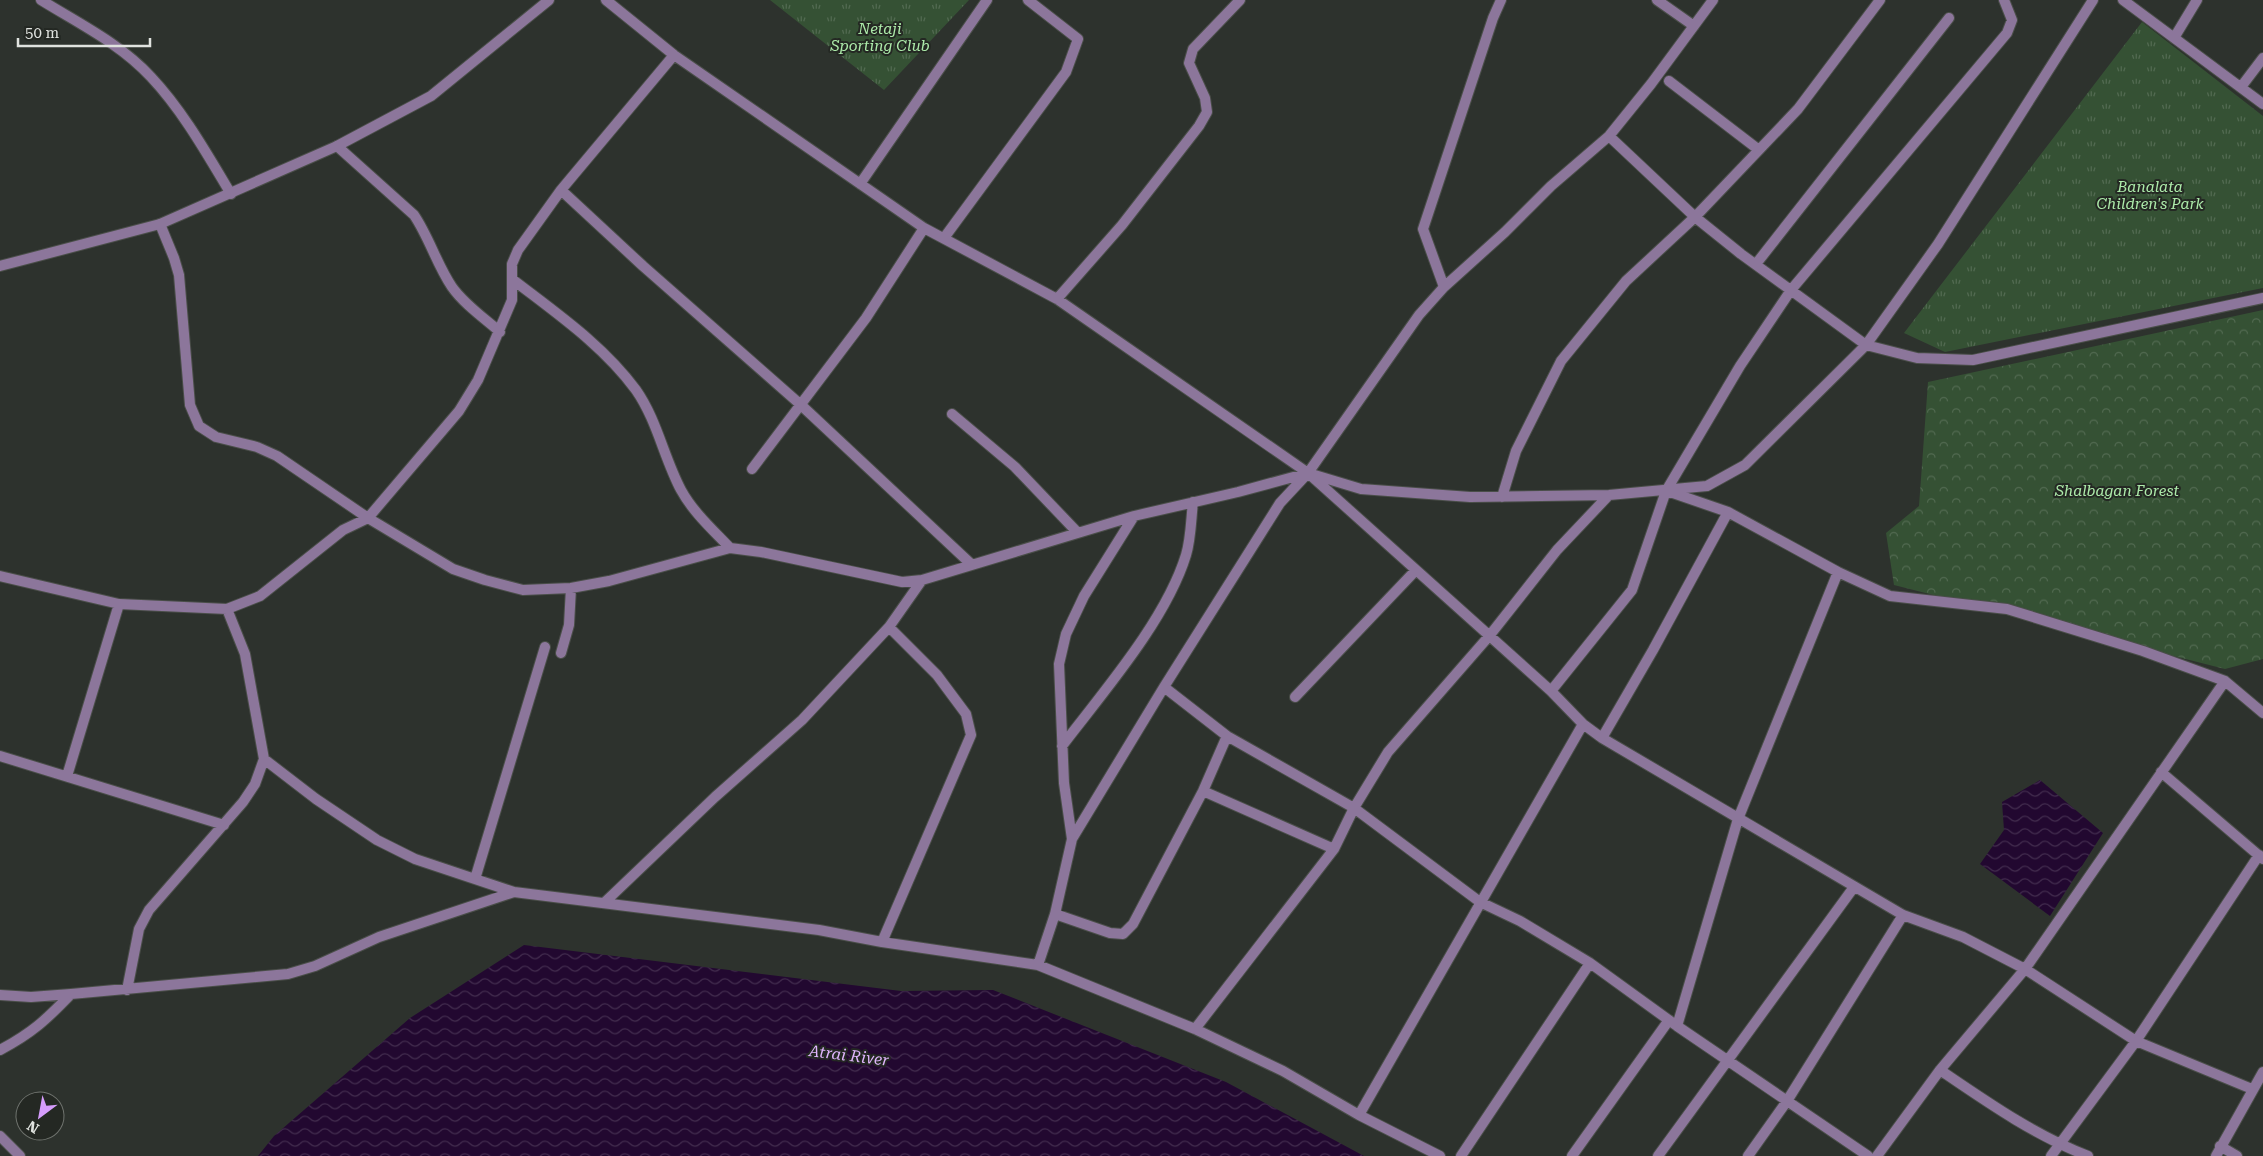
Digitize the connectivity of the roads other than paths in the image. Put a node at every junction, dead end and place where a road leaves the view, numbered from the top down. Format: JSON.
{"nodes":[{"id":1,"x":41,"y":0,"type":"edge"},
{"id":2,"x":550,"y":0,"type":"edge"},
{"id":3,"x":606,"y":0,"type":"edge"},
{"id":4,"x":987,"y":0,"type":"edge"},
{"id":5,"x":1028,"y":0,"type":"edge"},
{"id":6,"x":1240,"y":0,"type":"edge"},
{"id":7,"x":1501,"y":0,"type":"edge"},
{"id":8,"x":1656,"y":0,"type":"edge"},
{"id":9,"x":1713,"y":0,"type":"edge"},
{"id":10,"x":1880,"y":0,"type":"edge"},
{"id":11,"x":2004,"y":0,"type":"edge"},
{"id":12,"x":2093,"y":0,"type":"edge"},
{"id":13,"x":2124,"y":0,"type":"edge"},
{"id":14,"x":2197,"y":0,"type":"edge"},
{"id":15,"x":1949,"y":18,"type":"dead end"},
{"id":16,"x":1694,"y":26,"type":"junction"},
{"id":17,"x":2174,"y":38,"type":"junction"},
{"id":18,"x":674,"y":55,"type":"junction"},
{"id":19,"x":2263,"y":58,"type":"edge"},
{"id":20,"x":1670,"y":81,"type":"dead end"},
{"id":21,"x":2241,"y":87,"type":"junction"},
{"id":22,"x":2263,"y":104,"type":"edge"},
{"id":23,"x":1609,"y":136,"type":"junction"},
{"id":24,"x":337,"y":146,"type":"junction"},
{"id":25,"x":1759,"y":150,"type":"junction"},
{"id":26,"x":860,"y":184,"type":"junction"},
{"id":27,"x":561,"y":190,"type":"junction"},
{"id":28,"x":231,"y":194,"type":"junction"},
{"id":29,"x":1695,"y":217,"type":"junction"},
{"id":30,"x":160,"y":224,"type":"junction"},
{"id":31,"x":924,"y":228,"type":"junction"},
{"id":32,"x":944,"y":238,"type":"junction"},
{"id":33,"x":1756,"y":264,"type":"junction"},
{"id":34,"x":0,"y":266,"type":"edge"},
{"id":35,"x":512,"y":279,"type":"junction"},
{"id":36,"x":1444,"y":287,"type":"junction"},
{"id":37,"x":1791,"y":290,"type":"junction"},
{"id":38,"x":2263,"y":298,"type":"edge"},
{"id":39,"x":1057,"y":299,"type":"junction"},
{"id":40,"x":500,"y":332,"type":"junction"},
{"id":41,"x":1866,"y":345,"type":"junction"},
{"id":42,"x":801,"y":406,"type":"junction"},
{"id":43,"x":952,"y":414,"type":"dead end"},
{"id":44,"x":752,"y":469,"type":"dead end"},
{"id":45,"x":1308,"y":473,"type":"junction"},
{"id":46,"x":1666,"y":491,"type":"junction"},
{"id":47,"x":1609,"y":495,"type":"junction"},
{"id":48,"x":1502,"y":497,"type":"junction"},
{"id":49,"x":1193,"y":502,"type":"junction"},
{"id":50,"x":1728,"y":512,"type":"junction"},
{"id":51,"x":1134,"y":516,"type":"junction"},
{"id":52,"x":368,"y":518,"type":"junction"},
{"id":53,"x":1078,"y":533,"type":"junction"},
{"id":54,"x":730,"y":548,"type":"junction"},
{"id":55,"x":971,"y":564,"type":"junction"},
{"id":56,"x":1416,"y":570,"type":"junction"},
{"id":57,"x":1838,"y":572,"type":"junction"},
{"id":58,"x":1,"y":579,"type":"edge"},
{"id":59,"x":922,"y":580,"type":"junction"},
{"id":60,"x":571,"y":588,"type":"junction"},
{"id":61,"x":119,"y":604,"type":"junction"},
{"id":62,"x":227,"y":609,"type":"junction"},
{"id":63,"x":889,"y":627,"type":"junction"},
{"id":64,"x":1490,"y":635,"type":"junction"},
{"id":65,"x":545,"y":648,"type":"dead end"},
{"id":66,"x":561,"y":653,"type":"dead end"},
{"id":67,"x":2224,"y":681,"type":"junction"},
{"id":68,"x":1164,"y":687,"type":"junction"},
{"id":69,"x":1551,"y":691,"type":"junction"},
{"id":70,"x":1294,"y":697,"type":"dead end"},
{"id":71,"x":2263,"y":713,"type":"edge"},
{"id":72,"x":1583,"y":724,"type":"junction"},
{"id":73,"x":1227,"y":736,"type":"junction"},
{"id":74,"x":1602,"y":738,"type":"junction"},
{"id":75,"x":1062,"y":746,"type":"junction"},
{"id":76,"x":0,"y":756,"type":"edge"},
{"id":77,"x":264,"y":759,"type":"junction"},
{"id":78,"x":2161,"y":772,"type":"junction"},
{"id":79,"x":67,"y":776,"type":"junction"},
{"id":80,"x":1203,"y":791,"type":"junction"},
{"id":81,"x":1354,"y":808,"type":"junction"},
{"id":82,"x":1738,"y":819,"type":"junction"},
{"id":83,"x":224,"y":824,"type":"junction"},
{"id":84,"x":1072,"y":839,"type":"junction"},
{"id":85,"x":1334,"y":849,"type":"junction"},
{"id":86,"x":2261,"y":857,"type":"edge"},
{"id":87,"x":475,"y":879,"type":"junction"},
{"id":88,"x":1854,"y":886,"type":"junction"},
{"id":89,"x":514,"y":892,"type":"junction"},
{"id":90,"x":605,"y":902,"type":"junction"},
{"id":91,"x":1480,"y":902,"type":"junction"},
{"id":92,"x":1055,"y":914,"type":"junction"},
{"id":93,"x":1903,"y":915,"type":"junction"},
{"id":94,"x":882,"y":942,"type":"junction"},
{"id":95,"x":1590,"y":964,"type":"junction"},
{"id":96,"x":1038,"y":965,"type":"junction"},
{"id":97,"x":2025,"y":969,"type":"junction"},
{"id":98,"x":127,"y":990,"type":"junction"},
{"id":99,"x":71,"y":994,"type":"junction"},
{"id":100,"x":0,"y":995,"type":"edge"},
{"id":101,"x":1673,"y":1023,"type":"junction"},
{"id":102,"x":1195,"y":1029,"type":"junction"},
{"id":103,"x":2136,"y":1042,"type":"junction"},
{"id":104,"x":0,"y":1050,"type":"edge"},
{"id":105,"x":1729,"y":1059,"type":"junction"},
{"id":106,"x":1940,"y":1070,"type":"junction"},
{"id":107,"x":2263,"y":1072,"type":"edge"},
{"id":108,"x":2252,"y":1089,"type":"junction"},
{"id":109,"x":1787,"y":1101,"type":"junction"},
{"id":110,"x":1359,"y":1114,"type":"junction"},
{"id":111,"x":0,"y":1136,"type":"edge"},
{"id":112,"x":2060,"y":1145,"type":"junction"},
{"id":113,"x":2218,"y":1151,"type":"edge"},
{"id":114,"x":20,"y":1156,"type":"edge"},
{"id":115,"x":1440,"y":1156,"type":"edge"},
{"id":116,"x":1461,"y":1156,"type":"edge"},
{"id":117,"x":1572,"y":1156,"type":"edge"},
{"id":118,"x":1658,"y":1156,"type":"edge"},
{"id":119,"x":1748,"y":1156,"type":"edge"},
{"id":120,"x":1868,"y":1156,"type":"edge"},
{"id":121,"x":1877,"y":1156,"type":"edge"},
{"id":122,"x":2050,"y":1156,"type":"edge"},
{"id":123,"x":2088,"y":1156,"type":"edge"},
{"id":124,"x":2237,"y":1156,"type":"edge"}],
"edges":[{"from":1,"to":28,"type":"street"},
{"from":2,"to":24,"type":"street"},
{"from":3,"to":18,"type":"street"},
{"from":4,"to":26,"type":"street"},
{"from":5,"to":32,"type":"street"},
{"from":6,"to":39,"type":"street"},
{"from":7,"to":36,"type":"street"},
{"from":8,"to":16,"type":"street"},
{"from":9,"to":16,"type":"street"},
{"from":10,"to":25,"type":"street"},
{"from":11,"to":37,"type":"street"},
{"from":12,"to":41,"type":"street"},
{"from":13,"to":17,"type":"street"},
{"from":14,"to":17,"type":"street"},
{"from":15,"to":33,"type":"street"},
{"from":16,"to":23,"type":"street"},
{"from":17,"to":21,"type":"street"},
{"from":18,"to":26,"type":"street"},
{"from":18,"to":27,"type":"street"},
{"from":19,"to":21,"type":"street"},
{"from":20,"to":25,"type":"street"},
{"from":21,"to":22,"type":"street"},
{"from":23,"to":29,"type":"street"},
{"from":23,"to":36,"type":"street"},
{"from":24,"to":28,"type":"street"},
{"from":24,"to":40,"type":"street"},
{"from":25,"to":29,"type":"street"},
{"from":26,"to":31,"type":"street"},
{"from":27,"to":35,"type":"street"},
{"from":27,"to":42,"type":"street"},
{"from":28,"to":30,"type":"street"},
{"from":29,"to":33,"type":"street"},
{"from":29,"to":48,"type":"street"},
{"from":30,"to":34,"type":"street"},
{"from":30,"to":52,"type":"street"},
{"from":31,"to":32,"type":"street"},
{"from":31,"to":42,"type":"street"},
{"from":32,"to":39,"type":"street"},
{"from":33,"to":37,"type":"street"},
{"from":35,"to":40,"type":"street"},
{"from":35,"to":54,"type":"street"},
{"from":36,"to":45,"type":"street"},
{"from":37,"to":41,"type":"street"},
{"from":37,"to":46,"type":"street"},
{"from":38,"to":41,"type":"street"},
{"from":39,"to":45,"type":"street"},
{"from":40,"to":52,"type":"street"},
{"from":41,"to":46,"type":"street"},
{"from":42,"to":44,"type":"street"},
{"from":42,"to":55,"type":"street"},
{"from":43,"to":53,"type":"street"},
{"from":45,"to":48,"type":"street"},
{"from":45,"to":49,"type":"street"},
{"from":45,"to":56,"type":"street"},
{"from":45,"to":68,"type":"street"},
{"from":46,"to":47,"type":"street"},
{"from":46,"to":50,"type":"street"},
{"from":46,"to":69,"type":"street"},
{"from":47,"to":48,"type":"street"},
{"from":47,"to":64,"type":"street"},
{"from":49,"to":51,"type":"street"},
{"from":49,"to":75,"type":"street"},
{"from":50,"to":57,"type":"street"},
{"from":50,"to":74,"type":"street"},
{"from":51,"to":53,"type":"street"},
{"from":51,"to":75,"type":"street"},
{"from":52,"to":60,"type":"street"},
{"from":52,"to":62,"type":"street"},
{"from":53,"to":55,"type":"street"},
{"from":54,"to":59,"type":"street"},
{"from":54,"to":60,"type":"street"},
{"from":55,"to":59,"type":"street"},
{"from":56,"to":64,"type":"street"},
{"from":56,"to":70,"type":"street"},
{"from":57,"to":67,"type":"street"},
{"from":57,"to":82,"type":"street"},
{"from":58,"to":61,"type":"street"},
{"from":59,"to":63,"type":"street"},
{"from":60,"to":66,"type":"street"},
{"from":61,"to":62,"type":"street"},
{"from":61,"to":79,"type":"street"},
{"from":62,"to":77,"type":"street"},
{"from":63,"to":90,"type":"street"},
{"from":63,"to":94,"type":"street"},
{"from":64,"to":69,"type":"street"},
{"from":64,"to":81,"type":"street"},
{"from":65,"to":87,"type":"street"},
{"from":67,"to":71,"type":"street"},
{"from":67,"to":78,"type":"street"},
{"from":68,"to":73,"type":"street"},
{"from":68,"to":84,"type":"street"},
{"from":69,"to":72,"type":"street"},
{"from":72,"to":74,"type":"street"},
{"from":72,"to":91,"type":"street"},
{"from":73,"to":80,"type":"street"},
{"from":73,"to":81,"type":"street"},
{"from":74,"to":82,"type":"street"},
{"from":75,"to":84,"type":"street"},
{"from":76,"to":79,"type":"street"},
{"from":77,"to":83,"type":"street"},
{"from":77,"to":87,"type":"street"},
{"from":78,"to":86,"type":"street"},
{"from":78,"to":97,"type":"street"},
{"from":79,"to":83,"type":"street"},
{"from":80,"to":85,"type":"street"},
{"from":80,"to":92,"type":"street"},
{"from":81,"to":85,"type":"street"},
{"from":81,"to":91,"type":"street"},
{"from":82,"to":88,"type":"street"},
{"from":82,"to":101,"type":"street"},
{"from":83,"to":98,"type":"street"},
{"from":84,"to":92,"type":"street"},
{"from":85,"to":102,"type":"street"},
{"from":86,"to":103,"type":"street"},
{"from":87,"to":89,"type":"street"},
{"from":88,"to":93,"type":"street"},
{"from":88,"to":105,"type":"street"},
{"from":89,"to":90,"type":"street"},
{"from":89,"to":98,"type":"street"},
{"from":90,"to":94,"type":"street"},
{"from":91,"to":95,"type":"street"},
{"from":91,"to":110,"type":"street"},
{"from":92,"to":96,"type":"street"},
{"from":93,"to":97,"type":"street"},
{"from":93,"to":109,"type":"street"},
{"from":94,"to":96,"type":"street"},
{"from":95,"to":101,"type":"street"},
{"from":95,"to":116,"type":"street"},
{"from":96,"to":102,"type":"street"},
{"from":97,"to":103,"type":"street"},
{"from":97,"to":106,"type":"street"},
{"from":98,"to":99,"type":"street"},
{"from":99,"to":100,"type":"street"},
{"from":99,"to":104,"type":"street"},
{"from":101,"to":105,"type":"street"},
{"from":101,"to":117,"type":"street"},
{"from":102,"to":110,"type":"street"},
{"from":103,"to":108,"type":"street"},
{"from":103,"to":112,"type":"street"},
{"from":105,"to":109,"type":"street"},
{"from":105,"to":118,"type":"street"},
{"from":106,"to":112,"type":"street"},
{"from":106,"to":121,"type":"street"},
{"from":107,"to":108,"type":"street"},
{"from":108,"to":113,"type":"street"},
{"from":109,"to":119,"type":"street"},
{"from":109,"to":120,"type":"street"},
{"from":110,"to":115,"type":"street"},
{"from":111,"to":114,"type":"street"},
{"from":112,"to":122,"type":"street"},
{"from":112,"to":123,"type":"street"},
{"from":113,"to":124,"type":"street"}]}
